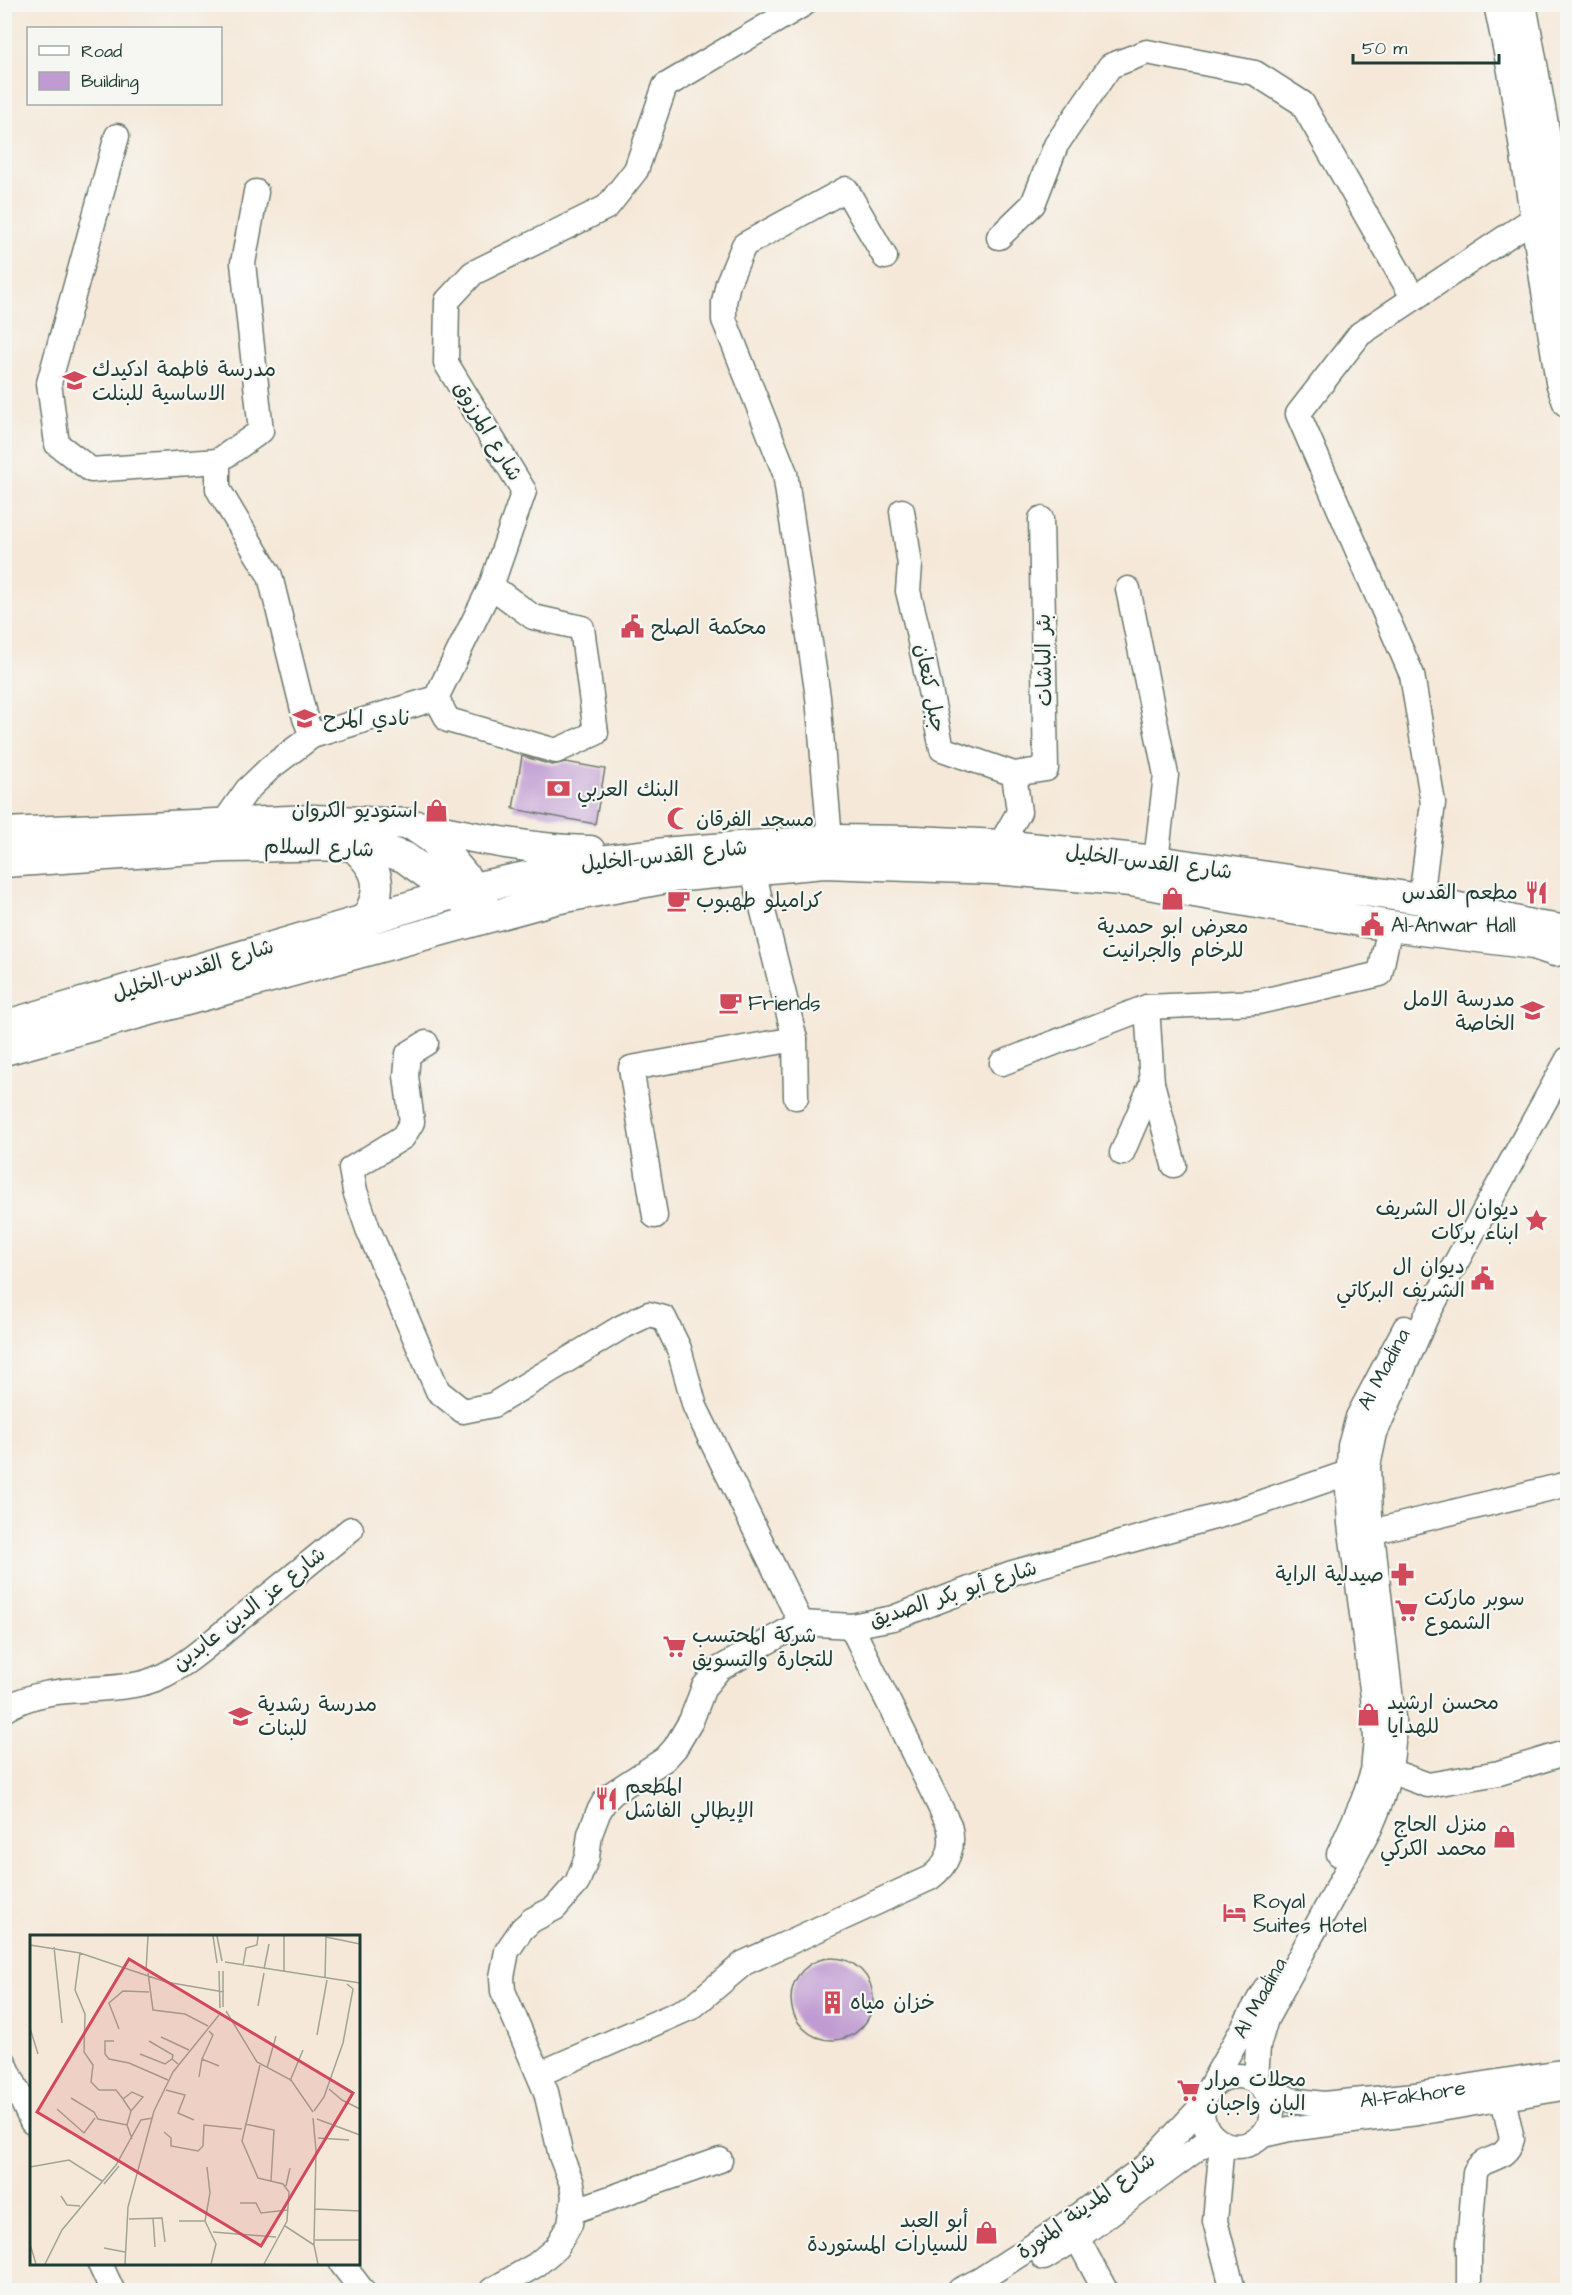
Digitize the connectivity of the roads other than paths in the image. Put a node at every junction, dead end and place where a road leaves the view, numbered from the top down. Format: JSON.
{"nodes":[{"id":1,"x":804,"y":4,"type":"edge"},
{"id":2,"x":1499,"y":4,"type":"edge"},
{"id":3,"x":1521,"y":4,"type":"edge"},
{"id":4,"x":117,"y":136,"type":"dead end"},
{"id":5,"x":256,"y":192,"type":"dead end"},
{"id":6,"x":1553,"y":193,"type":"edge"},
{"id":7,"x":999,"y":237,"type":"dead end"},
{"id":8,"x":885,"y":257,"type":"dead end"},
{"id":9,"x":1568,"y":286,"type":"edge"},
{"id":10,"x":1413,"y":297,"type":"junction"},
{"id":11,"x":1568,"y":402,"type":"edge"},
{"id":12,"x":218,"y":461,"type":"junction"},
{"id":13,"x":902,"y":511,"type":"dead end"},
{"id":14,"x":1041,"y":519,"type":"dead end"},
{"id":15,"x":491,"y":586,"type":"junction"},
{"id":16,"x":1128,"y":589,"type":"dead end"},
{"id":17,"x":436,"y":698,"type":"junction"},
{"id":18,"x":312,"y":736,"type":"junction"},
{"id":19,"x":1014,"y":774,"type":"junction"},
{"id":20,"x":411,"y":824,"type":"junction"},
{"id":21,"x":4,"y":833,"type":"edge"},
{"id":22,"x":224,"y":835,"type":"junction"},
{"id":23,"x":830,"y":840,"type":"junction"},
{"id":24,"x":352,"y":845,"type":"junction"},
{"id":25,"x":1000,"y":845,"type":"junction"},
{"id":26,"x":674,"y":852,"type":"junction"},
{"id":27,"x":1156,"y":861,"type":"junction"},
{"id":28,"x":4,"y":862,"type":"edge"},
{"id":29,"x":753,"y":871,"type":"junction"},
{"id":30,"x":463,"y":891,"type":"junction"},
{"id":31,"x":1421,"y":899,"type":"junction"},
{"id":32,"x":491,"y":916,"type":"junction"},
{"id":33,"x":366,"y":919,"type":"junction"},
{"id":34,"x":1390,"y":926,"type":"junction"},
{"id":35,"x":1561,"y":940,"type":"edge"},
{"id":36,"x":1147,"y":1007,"type":"junction"},
{"id":37,"x":4,"y":1026,"type":"edge"},
{"id":38,"x":795,"y":1039,"type":"junction"},
{"id":39,"x":426,"y":1043,"type":"dead end"},
{"id":40,"x":1568,"y":1044,"type":"edge"},
{"id":41,"x":4,"y":1050,"type":"edge"},
{"id":42,"x":1568,"y":1059,"type":"edge"},
{"id":43,"x":1002,"y":1063,"type":"dead end"},
{"id":44,"x":1152,"y":1083,"type":"junction"},
{"id":45,"x":1550,"y":1090,"type":"junction"},
{"id":46,"x":796,"y":1097,"type":"dead end"},
{"id":47,"x":1122,"y":1153,"type":"dead end"},
{"id":48,"x":1174,"y":1166,"type":"dead end"},
{"id":49,"x":655,"y":1216,"type":"dead end"},
{"id":50,"x":1359,"y":1469,"type":"junction"},
{"id":51,"x":1568,"y":1484,"type":"edge"},
{"id":52,"x":351,"y":1529,"type":"dead end"},
{"id":53,"x":1371,"y":1532,"type":"junction"},
{"id":54,"x":801,"y":1623,"type":"junction"},
{"id":55,"x":851,"y":1626,"type":"junction"},
{"id":56,"x":4,"y":1710,"type":"edge"},
{"id":57,"x":1568,"y":1752,"type":"edge"},
{"id":58,"x":1382,"y":1768,"type":"junction"},
{"id":59,"x":4,"y":2062,"type":"edge"},
{"id":60,"x":1568,"y":2071,"type":"edge"},
{"id":61,"x":539,"y":2074,"type":"junction"},
{"id":62,"x":1259,"y":2083,"type":"junction"},
{"id":63,"x":1568,"y":2086,"type":"edge"},
{"id":64,"x":1206,"y":2097,"type":"junction"},
{"id":65,"x":1503,"y":2098,"type":"junction"},
{"id":66,"x":30,"y":2118,"type":"edge"},
{"id":67,"x":1263,"y":2135,"type":"junction"},
{"id":68,"x":1217,"y":2140,"type":"junction"},
{"id":69,"x":720,"y":2160,"type":"dead end"},
{"id":70,"x":573,"y":2211,"type":"junction"},
{"id":71,"x":1077,"y":2238,"type":"junction"},
{"id":72,"x":100,"y":2265,"type":"edge"},
{"id":73,"x":343,"y":2265,"type":"edge"},
{"id":74,"x":112,"y":2290,"type":"edge"},
{"id":75,"x":362,"y":2290,"type":"edge"},
{"id":76,"x":492,"y":2290,"type":"edge"},
{"id":77,"x":960,"y":2290,"type":"edge"},
{"id":78,"x":991,"y":2290,"type":"edge"},
{"id":79,"x":1105,"y":2290,"type":"edge"},
{"id":80,"x":1233,"y":2290,"type":"edge"},
{"id":81,"x":1469,"y":2290,"type":"edge"}],
"edges":[{"from":1,"to":15,"type":"street","name":"شارع المرزوق"},
{"from":2,"to":6,"type":"main road"},
{"from":3,"to":6,"type":"main road"},
{"from":4,"to":12,"type":"street"},
{"from":5,"to":12,"type":"street"},
{"from":6,"to":9,"type":"main road"},
{"from":6,"to":10,"type":"street"},
{"from":6,"to":11,"type":"main road"},
{"from":7,"to":10,"type":"street"},
{"from":8,"to":23,"type":"street"},
{"from":10,"to":31,"type":"street"},
{"from":12,"to":18,"type":"street"},
{"from":13,"to":19,"type":"street","name":"جبل كنعان"},
{"from":14,"to":19,"type":"street","name":"بئر الباشات"},
{"from":15,"to":17,"type":"street","name":"شارع المرزوق"},
{"from":15,"to":17,"type":"street"},
{"from":16,"to":27,"type":"street"},
{"from":17,"to":18,"type":"street"},
{"from":18,"to":22,"type":"street"},
{"from":19,"to":25,"type":"street"},
{"from":20,"to":22,"type":"main road","name":"شارع السلام"},
{"from":20,"to":26,"type":"main road","name":"شارع السلام"},
{"from":20,"to":30,"type":"main road","name":"شارع السلام"},
{"from":21,"to":22,"type":"main road","name":"شارع السلام"},
{"from":22,"to":24,"type":"main road","name":"شارع السلام"},
{"from":22,"to":28,"type":"main road","name":"شارع السلام"},
{"from":23,"to":25,"type":"main road","name":"شارع القدس-الخليل"},
{"from":23,"to":26,"type":"main road","name":"شارع القدس-الخليل"},
{"from":24,"to":30,"type":"main road","name":"شارع السلام"},
{"from":24,"to":33,"type":"main road"},
{"from":25,"to":27,"type":"main road","name":"شارع القدس-الخليل"},
{"from":26,"to":30,"type":"main road","name":"شارع القدس-الخليل"},
{"from":27,"to":31,"type":"main road","name":"شارع القدس-الخليل"},
{"from":29,"to":32,"type":"main road","name":"شارع القدس-الخليل"},
{"from":29,"to":34,"type":"main road","name":"شارع القدس-الخليل"},
{"from":29,"to":38,"type":"street"},
{"from":30,"to":32,"type":"main road","name":"شارع السلام"},
{"from":30,"to":33,"type":"main road","name":"شارع القدس-الخليل"},
{"from":31,"to":35,"type":"main road","name":"شارع القدس-الخليل"},
{"from":32,"to":41,"type":"main road","name":"شارع القدس-الخليل"},
{"from":33,"to":37,"type":"main road","name":"شارع القدس-الخليل"},
{"from":34,"to":35,"type":"main road","name":"شارع القدس-الخليل"},
{"from":34,"to":36,"type":"street"},
{"from":36,"to":43,"type":"street"},
{"from":36,"to":44,"type":"street"},
{"from":38,"to":46,"type":"street"},
{"from":38,"to":49,"type":"street"},
{"from":39,"to":54,"type":"street"},
{"from":40,"to":45,"type":"street"},
{"from":42,"to":45,"type":"street"},
{"from":44,"to":47,"type":"street"},
{"from":44,"to":48,"type":"street"},
{"from":45,"to":50,"type":"street","name":"Al Madina"},
{"from":50,"to":53,"type":"street","name":"Al Madina"},
{"from":50,"to":55,"type":"street","name":"شارع أبو بكر الصديق"},
{"from":50,"to":58,"type":"street","name":"Al Madina"},
{"from":51,"to":53,"type":"street"},
{"from":52,"to":56,"type":"street","name":"شارع عز الدين عابدين"},
{"from":53,"to":58,"type":"street","name":"Al Madina"},
{"from":54,"to":55,"type":"street","name":"شارع أبو بكر الصديق"},
{"from":54,"to":61,"type":"street"},
{"from":55,"to":61,"type":"street"},
{"from":57,"to":58,"type":"street"},
{"from":58,"to":62,"type":"street","name":"Al Madina"},
{"from":58,"to":64,"type":"street","name":"Al Madina"},
{"from":59,"to":66,"type":"street"},
{"from":60,"to":62,"type":"street","name":"Al-Fakhore"},
{"from":61,"to":70,"type":"street"},
{"from":62,"to":64,"type":"street"},
{"from":62,"to":67,"type":"street","name":"Al Madina"},
{"from":63,"to":65,"type":"street","name":"Al-Fakhore"},
{"from":64,"to":68,"type":"street"},
{"from":64,"to":77,"type":"street","name":"شارع المدينة المنورة"},
{"from":65,"to":67,"type":"street","name":"Al-Fakhore"},
{"from":65,"to":81,"type":"street"},
{"from":67,"to":68,"type":"street"},
{"from":68,"to":71,"type":"street","name":"شارع المدينة المنورة"},
{"from":68,"to":80,"type":"street"},
{"from":69,"to":70,"type":"street"},
{"from":70,"to":76,"type":"street"},
{"from":71,"to":78,"type":"street","name":"شارع المدينة المنورة"},
{"from":71,"to":79,"type":"street"},
{"from":72,"to":74,"type":"street"},
{"from":73,"to":75,"type":"street"}]}
